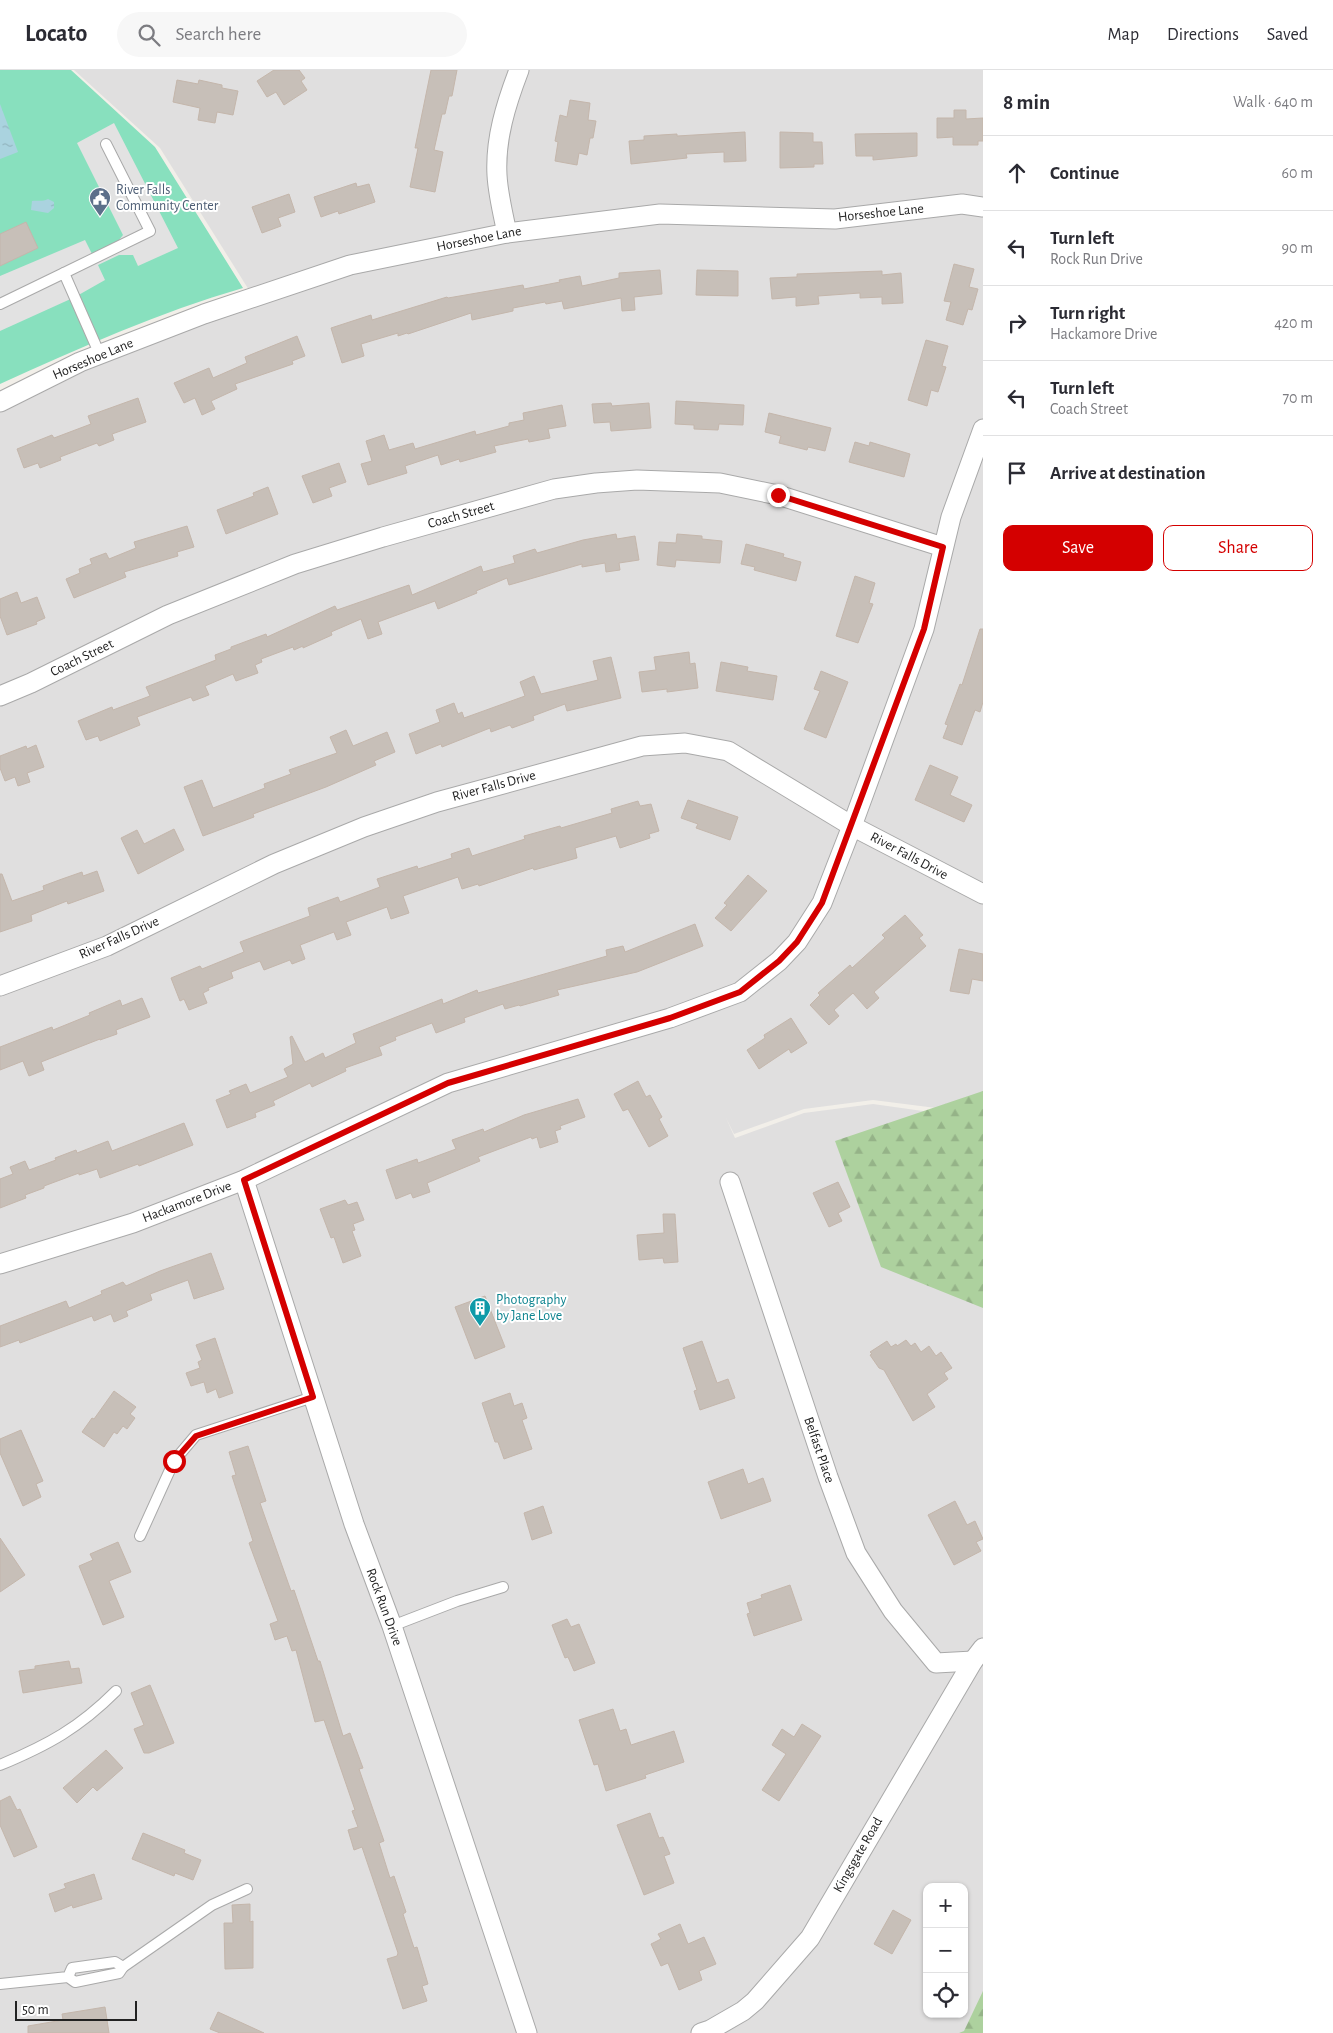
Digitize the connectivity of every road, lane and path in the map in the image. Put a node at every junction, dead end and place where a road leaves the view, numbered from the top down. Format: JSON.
{"nodes":[{"id":1,"x":519,"y":70,"type":"edge"},
{"id":2,"x":106,"y":144,"type":"dead end"},
{"id":3,"x":983,"y":207,"type":"edge"},
{"id":4,"x":507,"y":233,"type":"junction"},
{"id":5,"x":64,"y":273,"type":"junction"},
{"id":6,"x":0,"y":304,"type":"edge"},
{"id":7,"x":100,"y":355,"type":"junction"},
{"id":8,"x":0,"y":402,"type":"edge"},
{"id":9,"x":983,"y":429,"type":"edge"},
{"id":10,"x":943,"y":547,"type":"junction"},
{"id":11,"x":0,"y":696,"type":"edge"},
{"id":12,"x":852,"y":826,"type":"junction"},
{"id":13,"x":983,"y":894,"type":"edge"},
{"id":14,"x":0,"y":986,"type":"edge"},
{"id":15,"x":244,"y":1180,"type":"junction"},
{"id":16,"x":730,"y":1182,"type":"dead end"},
{"id":17,"x":0,"y":1264,"type":"edge"},
{"id":18,"x":313,"y":1397,"type":"junction"},
{"id":19,"x":140,"y":1536,"type":"dead end"},
{"id":20,"x":503,"y":1587,"type":"dead end"},
{"id":21,"x":392,"y":1626,"type":"junction"},
{"id":22,"x":978,"y":1654,"type":"edge"},
{"id":23,"x":116,"y":1691,"type":"dead end"},
{"id":24,"x":0,"y":1765,"type":"edge"},
{"id":25,"x":247,"y":1889,"type":"dead end"},
{"id":26,"x":0,"y":1984,"type":"edge"},
{"id":27,"x":527,"y":2033,"type":"edge"},
{"id":28,"x":701,"y":2033,"type":"edge"}],
"edges":[{"from":1,"to":4,"type":"street"},
{"from":2,"to":5,"type":"lane"},
{"from":3,"to":4,"type":"street","name":"Horseshoe Lane"},
{"from":4,"to":7,"type":"street","name":"Horseshoe Lane"},
{"from":5,"to":6,"type":"lane"},
{"from":5,"to":7,"type":"lane"},
{"from":7,"to":8,"type":"street","name":"Horseshoe Lane"},
{"from":9,"to":10,"type":"street","name":"Hackamore Drive"},
{"from":10,"to":11,"type":"street","name":"Coach Street"},
{"from":10,"to":12,"type":"street","name":"Hackamore Drive"},
{"from":12,"to":13,"type":"street","name":"River Falls Drive"},
{"from":12,"to":14,"type":"street","name":"River Falls Drive"},
{"from":12,"to":15,"type":"street","name":"Hackamore Drive"},
{"from":15,"to":17,"type":"street","name":"Hackamore Drive"},
{"from":15,"to":18,"type":"street","name":"Rock Run Drive"},
{"from":16,"to":22,"type":"street","name":"Belfast Place"},
{"from":18,"to":19,"type":"lane"},
{"from":18,"to":21,"type":"street","name":"Rock Run Drive"},
{"from":20,"to":21,"type":"lane"},
{"from":21,"to":27,"type":"street","name":"Rock Run Drive"},
{"from":22,"to":28,"type":"street","name":"Kingsgate Road"},
{"from":23,"to":24,"type":"lane"},
{"from":25,"to":26,"type":"lane"}]}
